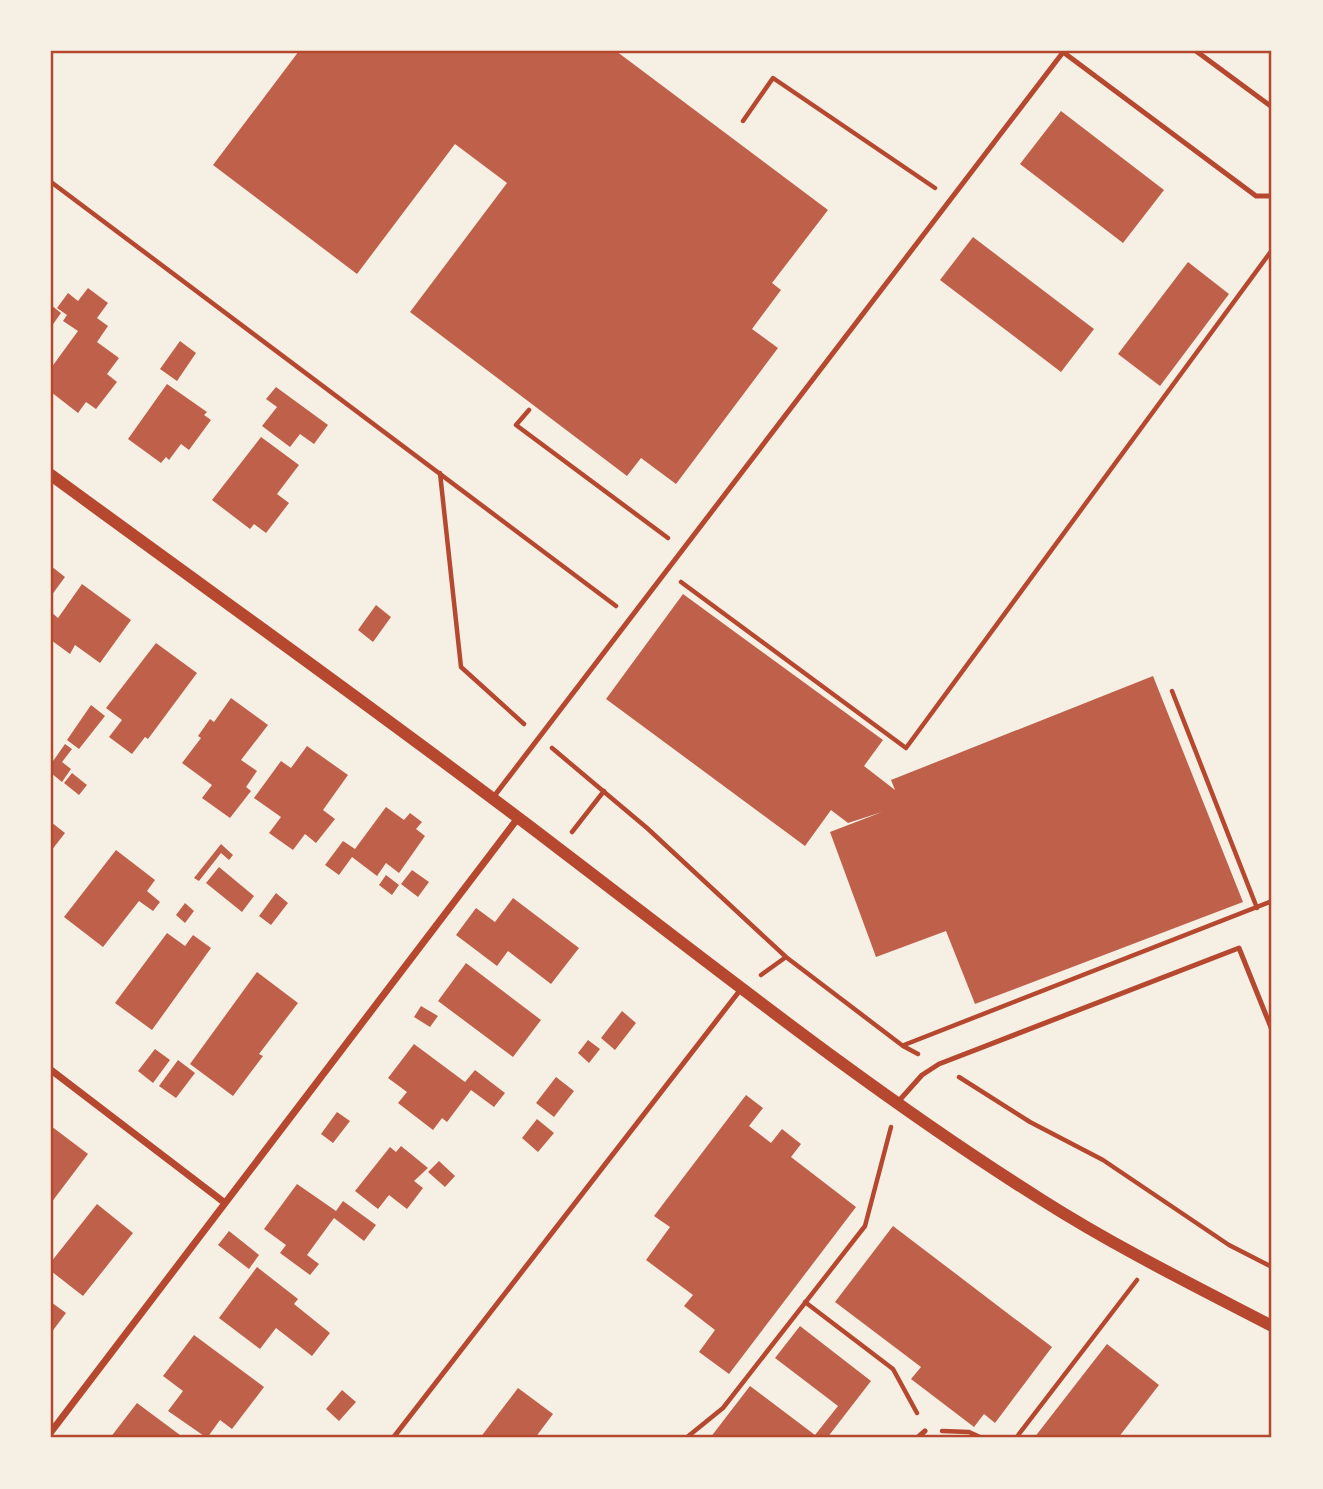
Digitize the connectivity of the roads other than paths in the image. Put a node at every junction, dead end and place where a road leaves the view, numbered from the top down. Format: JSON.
{"nodes":[{"id":1,"x":1063,"y":51,"type":"edge"},
{"id":2,"x":1196,"y":51,"type":"edge"},
{"id":3,"x":1272,"y":107,"type":"edge"},
{"id":4,"x":1272,"y":196,"type":"edge"},
{"id":5,"x":51,"y":475,"type":"edge"},
{"id":6,"x":492,"y":799,"type":"junction"},
{"id":7,"x":518,"y":818,"type":"junction"},
{"id":8,"x":741,"y":989,"type":"junction"},
{"id":9,"x":1272,"y":1030,"type":"edge"},
{"id":10,"x":51,"y":1070,"type":"edge"},
{"id":11,"x":897,"y":1103,"type":"junction"},
{"id":12,"x":225,"y":1203,"type":"junction"},
{"id":13,"x":1272,"y":1326,"type":"edge"},
{"id":14,"x":925,"y":1431,"type":"road end"},
{"id":15,"x":51,"y":1432,"type":"edge"},
{"id":16,"x":393,"y":1438,"type":"edge"},
{"id":17,"x":917,"y":1438,"type":"edge"}],
"edges":[{"from":1,"to":4,"type":"lane"},
{"from":1,"to":6,"type":"lane"},
{"from":2,"to":3,"type":"lane"},
{"from":5,"to":6,"type":"street"},
{"from":6,"to":7,"type":"street"},
{"from":7,"to":8,"type":"street"},
{"from":7,"to":12,"type":"street"},
{"from":8,"to":11,"type":"street"},
{"from":8,"to":16,"type":"lane"},
{"from":9,"to":11,"type":"lane"},
{"from":10,"to":12,"type":"street"},
{"from":11,"to":13,"type":"street"},
{"from":12,"to":15,"type":"street"},
{"from":14,"to":17,"type":"lane"}]}
